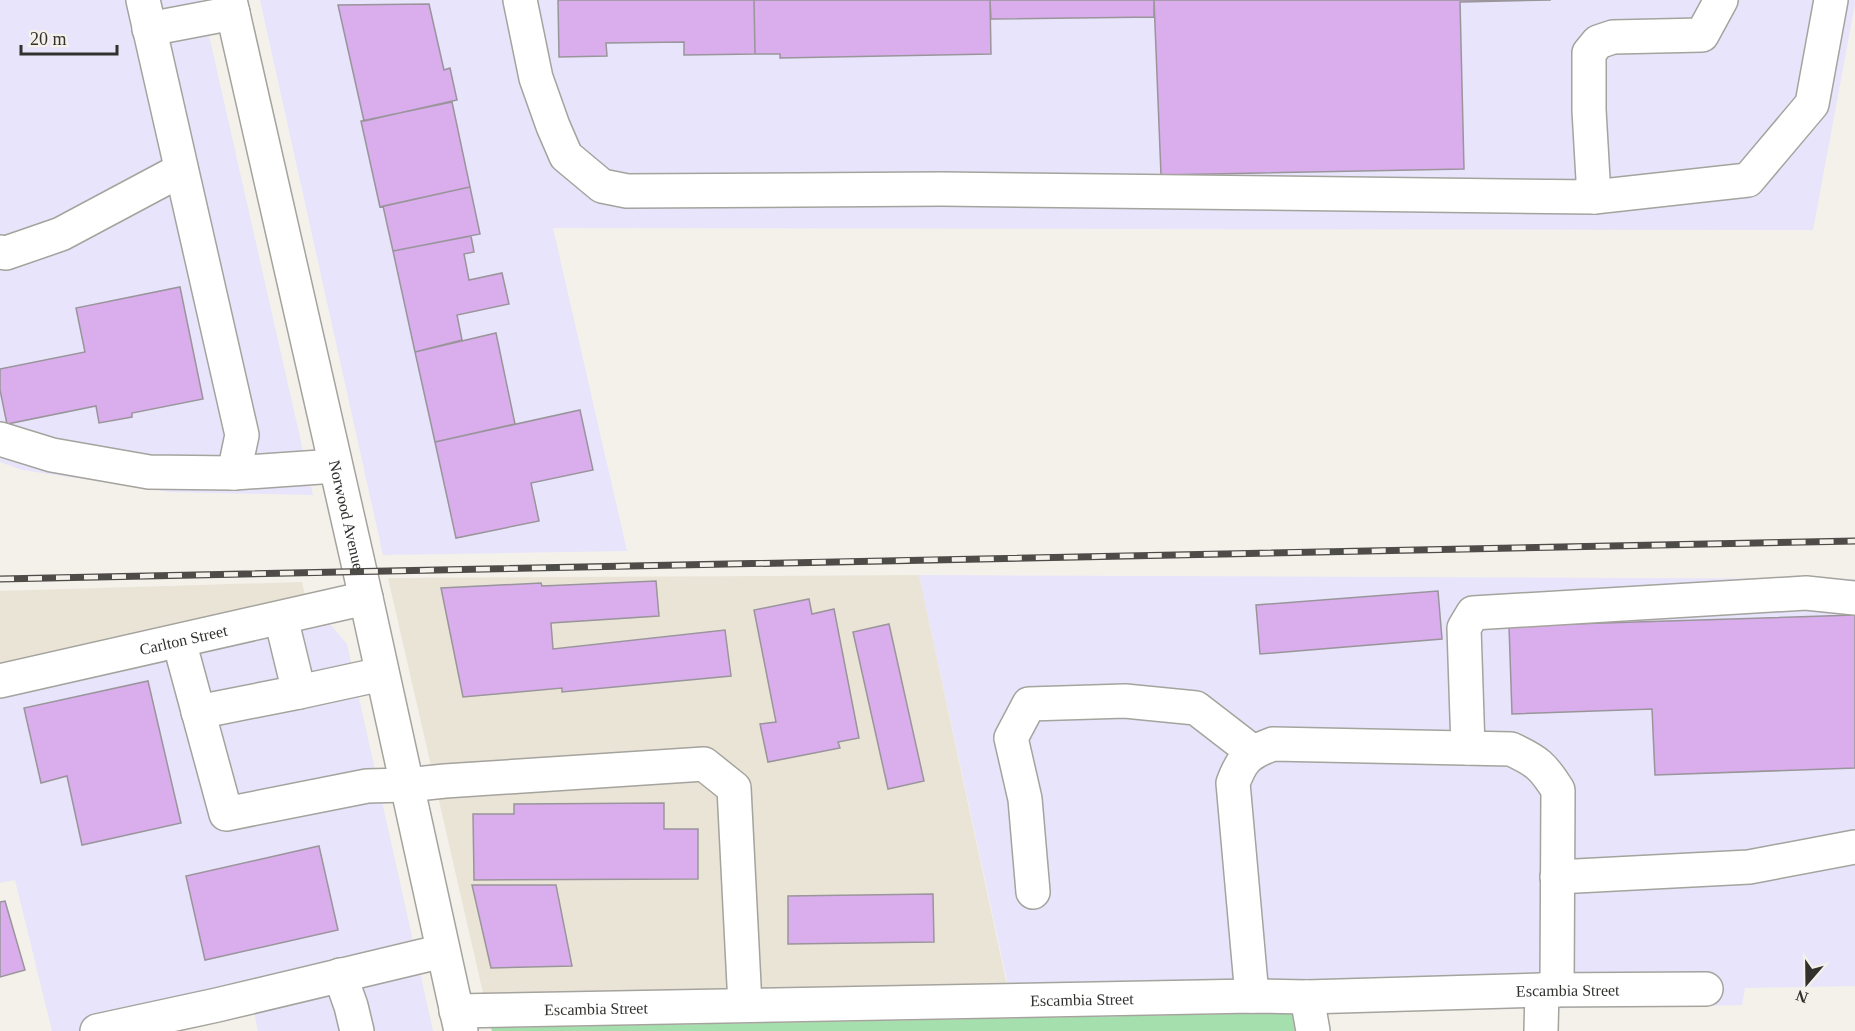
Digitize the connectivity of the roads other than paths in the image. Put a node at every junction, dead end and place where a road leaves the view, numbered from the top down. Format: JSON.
{"nodes":[{"id":1,"x":520,"y":0,"type":"edge"},
{"id":2,"x":1721,"y":0,"type":"edge"},
{"id":3,"x":1831,"y":0,"type":"edge"},
{"id":4,"x":232,"y":7,"type":"edge"},
{"id":5,"x":146,"y":14,"type":"edge"},
{"id":6,"x":181,"y":170,"type":"junction"},
{"id":7,"x":1594,"y":197,"type":"junction"},
{"id":8,"x":0,"y":252,"type":"edge"},
{"id":9,"x":0,"y":439,"type":"edge"},
{"id":10,"x":335,"y":466,"type":"junction"},
{"id":11,"x":234,"y":473,"type":"junction"},
{"id":12,"x":366,"y":598,"type":"junction"},
{"id":13,"x":1855,"y":598,"type":"edge"},
{"id":14,"x":281,"y":618,"type":"junction"},
{"id":15,"x":179,"y":641,"type":"junction"},
{"id":16,"x":382,"y":674,"type":"junction"},
{"id":17,"x":0,"y":681,"type":"edge"},
{"id":18,"x":299,"y":692,"type":"junction"},
{"id":19,"x":198,"y":712,"type":"junction"},
{"id":20,"x":1468,"y":748,"type":"junction"},
{"id":21,"x":1253,"y":752,"type":"junction"},
{"id":22,"x":407,"y":785,"type":"junction"},
{"id":23,"x":1855,"y":847,"type":"edge"},
{"id":24,"x":1557,"y":877,"type":"junction"},
{"id":25,"x":1034,"y":892,"type":"dead end"},
{"id":26,"x":443,"y":951,"type":"junction"},
{"id":27,"x":340,"y":975,"type":"junction"},
{"id":28,"x":1706,"y":989,"type":"dead end"},
{"id":29,"x":1549,"y":990,"type":"junction"},
{"id":30,"x":1252,"y":996,"type":"junction"},
{"id":31,"x":1307,"y":997,"type":"junction"},
{"id":32,"x":745,"y":1005,"type":"junction"},
{"id":33,"x":458,"y":1021,"type":"edge"},
{"id":34,"x":97,"y":1031,"type":"edge"},
{"id":35,"x":357,"y":1031,"type":"edge"},
{"id":36,"x":1313,"y":1031,"type":"edge"},
{"id":37,"x":1541,"y":1031,"type":"edge"}],
"edges":[{"from":1,"to":7,"type":"street"},
{"from":2,"to":7,"type":"street"},
{"from":3,"to":7,"type":"street"},
{"from":4,"to":5,"type":"street"},
{"from":4,"to":10,"type":"street","name":"Norwood Avenue"},
{"from":5,"to":6,"type":"street"},
{"from":6,"to":8,"type":"street"},
{"from":6,"to":11,"type":"street"},
{"from":9,"to":11,"type":"street"},
{"from":10,"to":11,"type":"street"},
{"from":10,"to":12,"type":"street","name":"Norwood Avenue"},
{"from":12,"to":14,"type":"street","name":"Carlton Street"},
{"from":12,"to":16,"type":"street","name":"Norwood Avenue"},
{"from":13,"to":20,"type":"street"},
{"from":14,"to":15,"type":"street","name":"Carlton Street"},
{"from":14,"to":18,"type":"street"},
{"from":15,"to":17,"type":"street","name":"Carlton Street"},
{"from":15,"to":19,"type":"street"},
{"from":16,"to":18,"type":"street"},
{"from":16,"to":22,"type":"street","name":"Norwood Avenue"},
{"from":18,"to":19,"type":"street"},
{"from":19,"to":22,"type":"street"},
{"from":20,"to":21,"type":"street"},
{"from":20,"to":24,"type":"street"},
{"from":21,"to":25,"type":"street"},
{"from":21,"to":30,"type":"street"},
{"from":22,"to":26,"type":"street","name":"Norwood Avenue"},
{"from":22,"to":32,"type":"street"},
{"from":23,"to":24,"type":"street"},
{"from":24,"to":29,"type":"street"},
{"from":26,"to":27,"type":"street"},
{"from":26,"to":33,"type":"street","name":"Norwood Avenue"},
{"from":27,"to":34,"type":"street"},
{"from":27,"to":35,"type":"street"},
{"from":28,"to":29,"type":"street","name":"Escambia Street"},
{"from":29,"to":31,"type":"street","name":"Escambia Street"},
{"from":29,"to":37,"type":"street"},
{"from":30,"to":31,"type":"street","name":"Escambia Street"},
{"from":30,"to":32,"type":"street","name":"Escambia Street"},
{"from":31,"to":36,"type":"street"},
{"from":32,"to":33,"type":"street","name":"Escambia Street"}]}
